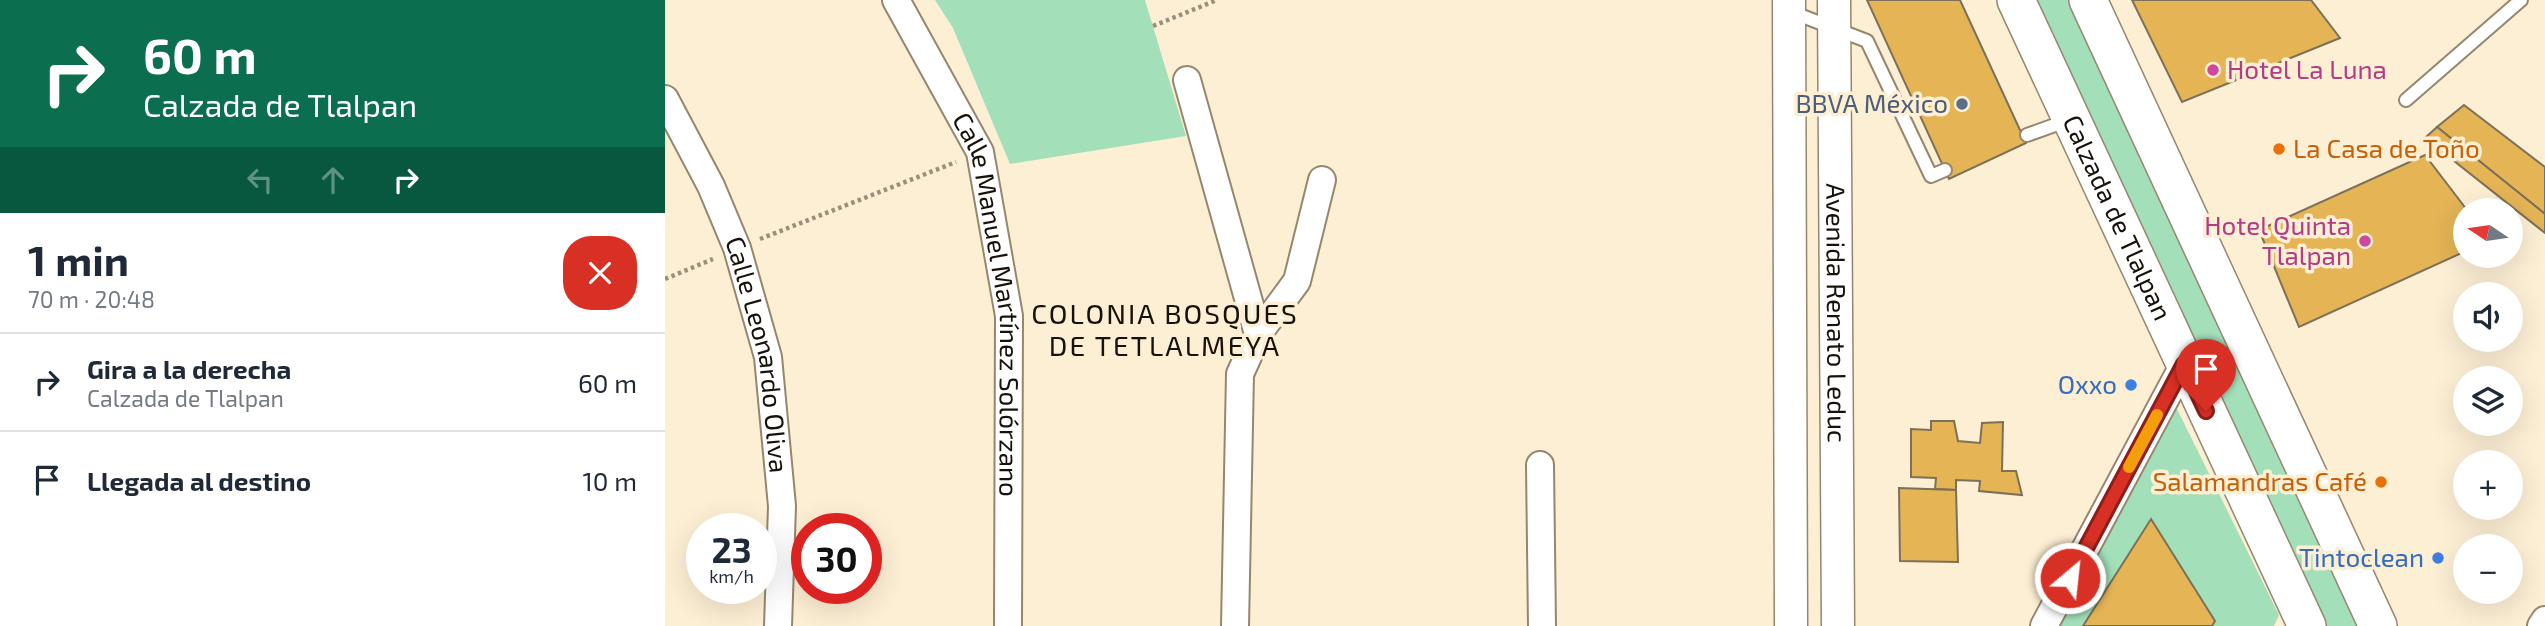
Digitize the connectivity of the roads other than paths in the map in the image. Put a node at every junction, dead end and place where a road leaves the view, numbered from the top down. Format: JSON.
{"nodes":[{"id":1,"x":896,"y":0,"type":"edge"},
{"id":2,"x":2016,"y":0,"type":"edge"},
{"id":3,"x":2088,"y":0,"type":"edge"},
{"id":4,"x":2521,"y":0,"type":"edge"},
{"id":5,"x":1789,"y":6,"type":"edge"},
{"id":6,"x":1834,"y":13,"type":"edge"},
{"id":7,"x":1187,"y":80,"type":"dead end"},
{"id":8,"x":665,"y":99,"type":"edge"},
{"id":9,"x":2406,"y":100,"type":"dead end"},
{"id":10,"x":2073,"y":119,"type":"junction"},
{"id":11,"x":2027,"y":135,"type":"dead end"},
{"id":12,"x":1945,"y":170,"type":"dead end"},
{"id":13,"x":1322,"y":180,"type":"dead end"},
{"id":14,"x":1258,"y":334,"type":"junction"},
{"id":15,"x":2184,"y":364,"type":"junction"},
{"id":16,"x":1540,"y":466,"type":"dead end"},
{"id":17,"x":2545,"y":620,"type":"edge"},
{"id":18,"x":2305,"y":625,"type":"edge"},
{"id":19,"x":778,"y":626,"type":"edge"},
{"id":20,"x":1008,"y":626,"type":"edge"},
{"id":21,"x":1235,"y":626,"type":"edge"},
{"id":22,"x":1542,"y":626,"type":"edge"},
{"id":23,"x":1791,"y":626,"type":"edge"},
{"id":24,"x":1839,"y":626,"type":"edge"},
{"id":25,"x":2044,"y":626,"type":"edge"},
{"id":26,"x":2378,"y":626,"type":"edge"},
{"id":27,"x":2542,"y":626,"type":"edge"}],
"edges":[{"from":1,"to":20,"type":"street","name":"Calle Manuel Martínez Solórzano"},
{"from":2,"to":10,"type":"main road","name":"Calzada de Tlalpan"},
{"from":3,"to":26,"type":"main road"},
{"from":4,"to":9,"type":"lane"},
{"from":5,"to":6,"type":"lane"},
{"from":5,"to":23,"type":"street","name":"Avenida Renato Leduc"},
{"from":6,"to":12,"type":"lane"},
{"from":6,"to":24,"type":"street","name":"Avenida Renato Leduc"},
{"from":7,"to":14,"type":"street"},
{"from":8,"to":19,"type":"street","name":"Calle Leonardo Oliva"},
{"from":10,"to":11,"type":"lane"},
{"from":10,"to":15,"type":"main road","name":"Calzada de Tlalpan"},
{"from":13,"to":14,"type":"street"},
{"from":14,"to":21,"type":"street"},
{"from":15,"to":18,"type":"main road","name":"Calzada de Tlalpan"},
{"from":15,"to":25,"type":"street"},
{"from":16,"to":22,"type":"street"},
{"from":17,"to":27,"type":"street"}]}
